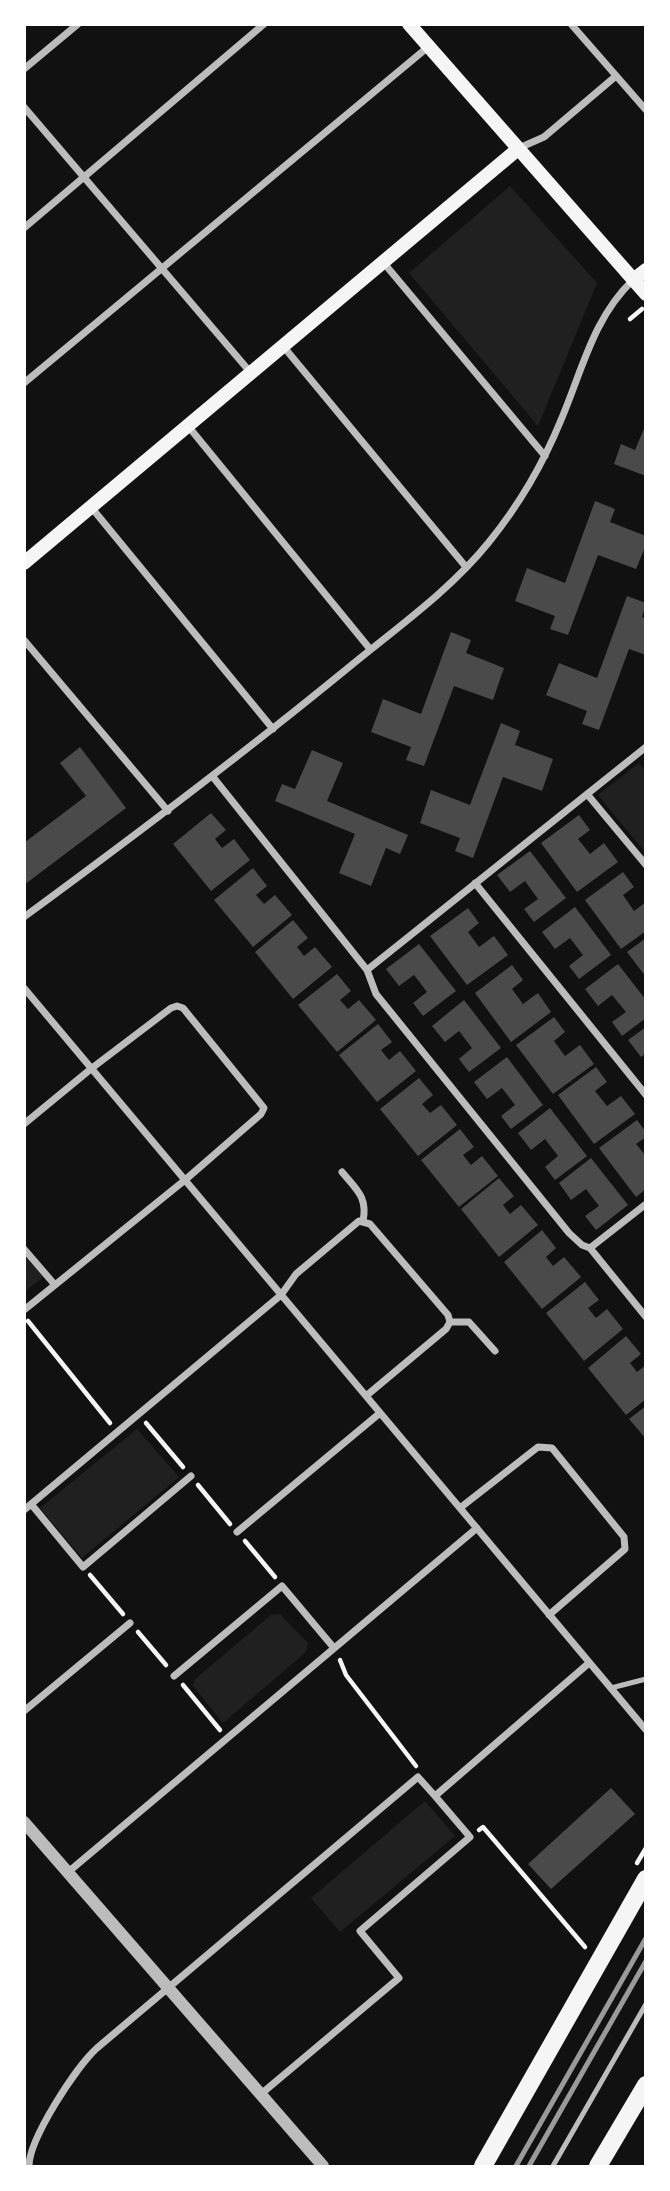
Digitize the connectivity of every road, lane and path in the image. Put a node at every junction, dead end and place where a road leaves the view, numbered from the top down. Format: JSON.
{"nodes":[{"id":1,"x":78,"y":24,"type":"edge"},
{"id":2,"x":264,"y":24,"type":"edge"},
{"id":3,"x":409,"y":24,"type":"edge"},
{"id":4,"x":570,"y":24,"type":"edge"},
{"id":5,"x":428,"y":47,"type":"junction"},
{"id":6,"x":24,"y":69,"type":"edge"},
{"id":7,"x":616,"y":76,"type":"junction"},
{"id":8,"x":24,"y":107,"type":"edge"},
{"id":9,"x":646,"y":110,"type":"edge"},
{"id":10,"x":518,"y":149,"type":"junction"},
{"id":11,"x":85,"y":178,"type":"junction"},
{"id":12,"x":24,"y":228,"type":"edge"},
{"id":13,"x":383,"y":262,"type":"junction"},
{"id":14,"x":162,"y":269,"type":"junction"},
{"id":15,"x":646,"y":270,"type":"edge"},
{"id":16,"x":633,"y":280,"type":"junction"},
{"id":17,"x":646,"y":294,"type":"edge"},
{"id":18,"x":646,"y":306,"type":"edge"},
{"id":19,"x":629,"y":318,"type":"dead end"},
{"id":20,"x":283,"y":346,"type":"junction"},
{"id":21,"x":251,"y":373,"type":"junction"},
{"id":22,"x":24,"y":383,"type":"edge"},
{"id":23,"x":188,"y":426,"type":"junction"},
{"id":24,"x":545,"y":456,"type":"junction"},
{"id":25,"x":91,"y":507,"type":"junction"},
{"id":26,"x":24,"y":563,"type":"edge"},
{"id":27,"x":466,"y":567,"type":"junction"},
{"id":28,"x":24,"y":640,"type":"edge"},
{"id":29,"x":370,"y":649,"type":"junction"},
{"id":30,"x":273,"y":729,"type":"junction"},
{"id":31,"x":644,"y":752,"type":"edge"},
{"id":32,"x":213,"y":777,"type":"junction"},
{"id":33,"x":587,"y":794,"type":"junction"},
{"id":34,"x":168,"y":811,"type":"junction"},
{"id":35,"x":646,"y":865,"type":"edge"},
{"id":36,"x":475,"y":883,"type":"junction"},
{"id":37,"x":24,"y":917,"type":"edge"},
{"id":38,"x":367,"y":970,"type":"junction"},
{"id":39,"x":24,"y":988,"type":"edge"},
{"id":40,"x":92,"y":1068,"type":"junction"},
{"id":41,"x":646,"y":1095,"type":"edge"},
{"id":42,"x":24,"y":1124,"type":"edge"},
{"id":43,"x":342,"y":1172,"type":"dead end"},
{"id":44,"x":185,"y":1180,"type":"junction"},
{"id":45,"x":646,"y":1204,"type":"edge"},
{"id":46,"x":363,"y":1221,"type":"junction"},
{"id":47,"x":590,"y":1248,"type":"junction"},
{"id":48,"x":24,"y":1249,"type":"edge"},
{"id":49,"x":55,"y":1284,"type":"junction"},
{"id":50,"x":281,"y":1294,"type":"junction"},
{"id":51,"x":24,"y":1310,"type":"edge"},
{"id":52,"x":24,"y":1316,"type":"edge"},
{"id":53,"x":646,"y":1317,"type":"edge"},
{"id":54,"x":450,"y":1322,"type":"junction"},
{"id":55,"x":495,"y":1351,"type":"dead end"},
{"id":56,"x":366,"y":1396,"type":"junction"},
{"id":57,"x":380,"y":1413,"type":"junction"},
{"id":58,"x":139,"y":1414,"type":"junction"},
{"id":59,"x":117,"y":1432,"type":"junction"},
{"id":60,"x":191,"y":1476,"type":"junction"},
{"id":61,"x":28,"y":1507,"type":"edge"},
{"id":62,"x":460,"y":1508,"type":"junction"},
{"id":63,"x":477,"y":1528,"type":"junction"},
{"id":64,"x":237,"y":1532,"type":"junction"},
{"id":65,"x":282,"y":1586,"type":"junction"},
{"id":66,"x":549,"y":1615,"type":"junction"},
{"id":67,"x":130,"y":1623,"type":"dead end"},
{"id":68,"x":334,"y":1648,"type":"junction"},
{"id":69,"x":589,"y":1663,"type":"junction"},
{"id":70,"x":174,"y":1676,"type":"joint"},
{"id":71,"x":646,"y":1679,"type":"edge"},
{"id":72,"x":611,"y":1688,"type":"junction"},
{"id":73,"x":24,"y":1711,"type":"edge"},
{"id":74,"x":645,"y":1728,"type":"edge"},
{"id":75,"x":227,"y":1738,"type":"junction"},
{"id":76,"x":418,"y":1777,"type":"junction"},
{"id":77,"x":435,"y":1796,"type":"junction"},
{"id":78,"x":24,"y":1822,"type":"edge"},
{"id":79,"x":470,"y":1838,"type":"junction"},
{"id":80,"x":67,"y":1873,"type":"junction"},
{"id":81,"x":646,"y":1880,"type":"edge"},
{"id":82,"x":597,"y":1965,"type":"junction"},
{"id":83,"x":167,"y":1988,"type":"junction"},
{"id":84,"x":646,"y":2004,"type":"edge"},
{"id":85,"x":646,"y":2085,"type":"edge"},
{"id":86,"x":261,"y":2094,"type":"junction"},
{"id":87,"x":29,"y":2166,"type":"edge"},
{"id":88,"x":323,"y":2166,"type":"edge"},
{"id":89,"x":483,"y":2166,"type":"edge"},
{"id":90,"x":553,"y":2166,"type":"edge"},
{"id":91,"x":598,"y":2166,"type":"edge"}],
"edges":[{"from":1,"to":6,"type":"street"},
{"from":2,"to":11,"type":"street"},
{"from":3,"to":5,"type":"main road"},
{"from":4,"to":7,"type":"street"},
{"from":5,"to":10,"type":"main road"},
{"from":5,"to":14,"type":"street"},
{"from":7,"to":9,"type":"street"},
{"from":7,"to":10,"type":"street"},
{"from":8,"to":11,"type":"street"},
{"from":10,"to":13,"type":"main road"},
{"from":10,"to":16,"type":"main road"},
{"from":11,"to":12,"type":"street"},
{"from":11,"to":14,"type":"street"},
{"from":13,"to":20,"type":"main road"},
{"from":13,"to":24,"type":"street"},
{"from":14,"to":21,"type":"street"},
{"from":14,"to":22,"type":"street"},
{"from":15,"to":16,"type":"main road"},
{"from":16,"to":17,"type":"main road"},
{"from":16,"to":24,"type":"street"},
{"from":18,"to":19,"type":"path"},
{"from":20,"to":21,"type":"main road"},
{"from":20,"to":27,"type":"street"},
{"from":21,"to":23,"type":"main road"},
{"from":23,"to":25,"type":"main road"},
{"from":23,"to":29,"type":"street"},
{"from":24,"to":27,"type":"street"},
{"from":25,"to":26,"type":"main road"},
{"from":25,"to":30,"type":"street"},
{"from":27,"to":29,"type":"street"},
{"from":28,"to":34,"type":"street"},
{"from":29,"to":30,"type":"street"},
{"from":30,"to":32,"type":"street"},
{"from":31,"to":33,"type":"street"},
{"from":32,"to":34,"type":"street"},
{"from":32,"to":38,"type":"street"},
{"from":33,"to":35,"type":"street"},
{"from":33,"to":36,"type":"street"},
{"from":34,"to":37,"type":"street"},
{"from":36,"to":38,"type":"street"},
{"from":36,"to":41,"type":"street"},
{"from":38,"to":47,"type":"street"},
{"from":39,"to":40,"type":"street"},
{"from":40,"to":42,"type":"street"},
{"from":40,"to":44,"type":"street"},
{"from":40,"to":44,"type":"street"},
{"from":43,"to":46,"type":"street"},
{"from":44,"to":49,"type":"street"},
{"from":44,"to":50,"type":"street"},
{"from":45,"to":47,"type":"street"},
{"from":46,"to":50,"type":"street"},
{"from":46,"to":54,"type":"street"},
{"from":47,"to":53,"type":"street"},
{"from":48,"to":49,"type":"street"},
{"from":49,"to":51,"type":"street"},
{"from":50,"to":56,"type":"street"},
{"from":50,"to":58,"type":"street"},
{"from":52,"to":59,"type":"path"},
{"from":54,"to":55,"type":"street"},
{"from":54,"to":56,"type":"street"},
{"from":56,"to":57,"type":"street"},
{"from":57,"to":62,"type":"street"},
{"from":57,"to":64,"type":"street"},
{"from":58,"to":59,"type":"street"},
{"from":58,"to":60,"type":"path"},
{"from":59,"to":61,"type":"street"},
{"from":60,"to":61,"type":"street"},
{"from":60,"to":64,"type":"path"},
{"from":62,"to":63,"type":"street"},
{"from":62,"to":66,"type":"street"},
{"from":63,"to":66,"type":"street"},
{"from":63,"to":68,"type":"street"},
{"from":64,"to":65,"type":"path"},
{"from":65,"to":68,"type":"street"},
{"from":65,"to":70,"type":"street"},
{"from":66,"to":69,"type":"street"},
{"from":67,"to":73,"type":"street"},
{"from":68,"to":75,"type":"street"},
{"from":68,"to":76,"type":"path"},
{"from":69,"to":72,"type":"street"},
{"from":69,"to":77,"type":"street"},
{"from":70,"to":75,"type":"path"},
{"from":71,"to":72,"type":"lane"},
{"from":72,"to":74,"type":"street"},
{"from":75,"to":80,"type":"street"},
{"from":76,"to":77,"type":"street"},
{"from":76,"to":83,"type":"street"},
{"from":77,"to":79,"type":"street"},
{"from":78,"to":80,"type":"street"},
{"from":79,"to":82,"type":"path"},
{"from":79,"to":86,"type":"street"},
{"from":80,"to":83,"type":"street"},
{"from":81,"to":82,"type":"main road"},
{"from":82,"to":89,"type":"main road"},
{"from":83,"to":86,"type":"street"},
{"from":83,"to":87,"type":"street"},
{"from":84,"to":90,"type":"lane"},
{"from":85,"to":91,"type":"main road"},
{"from":86,"to":88,"type":"street"}]}
